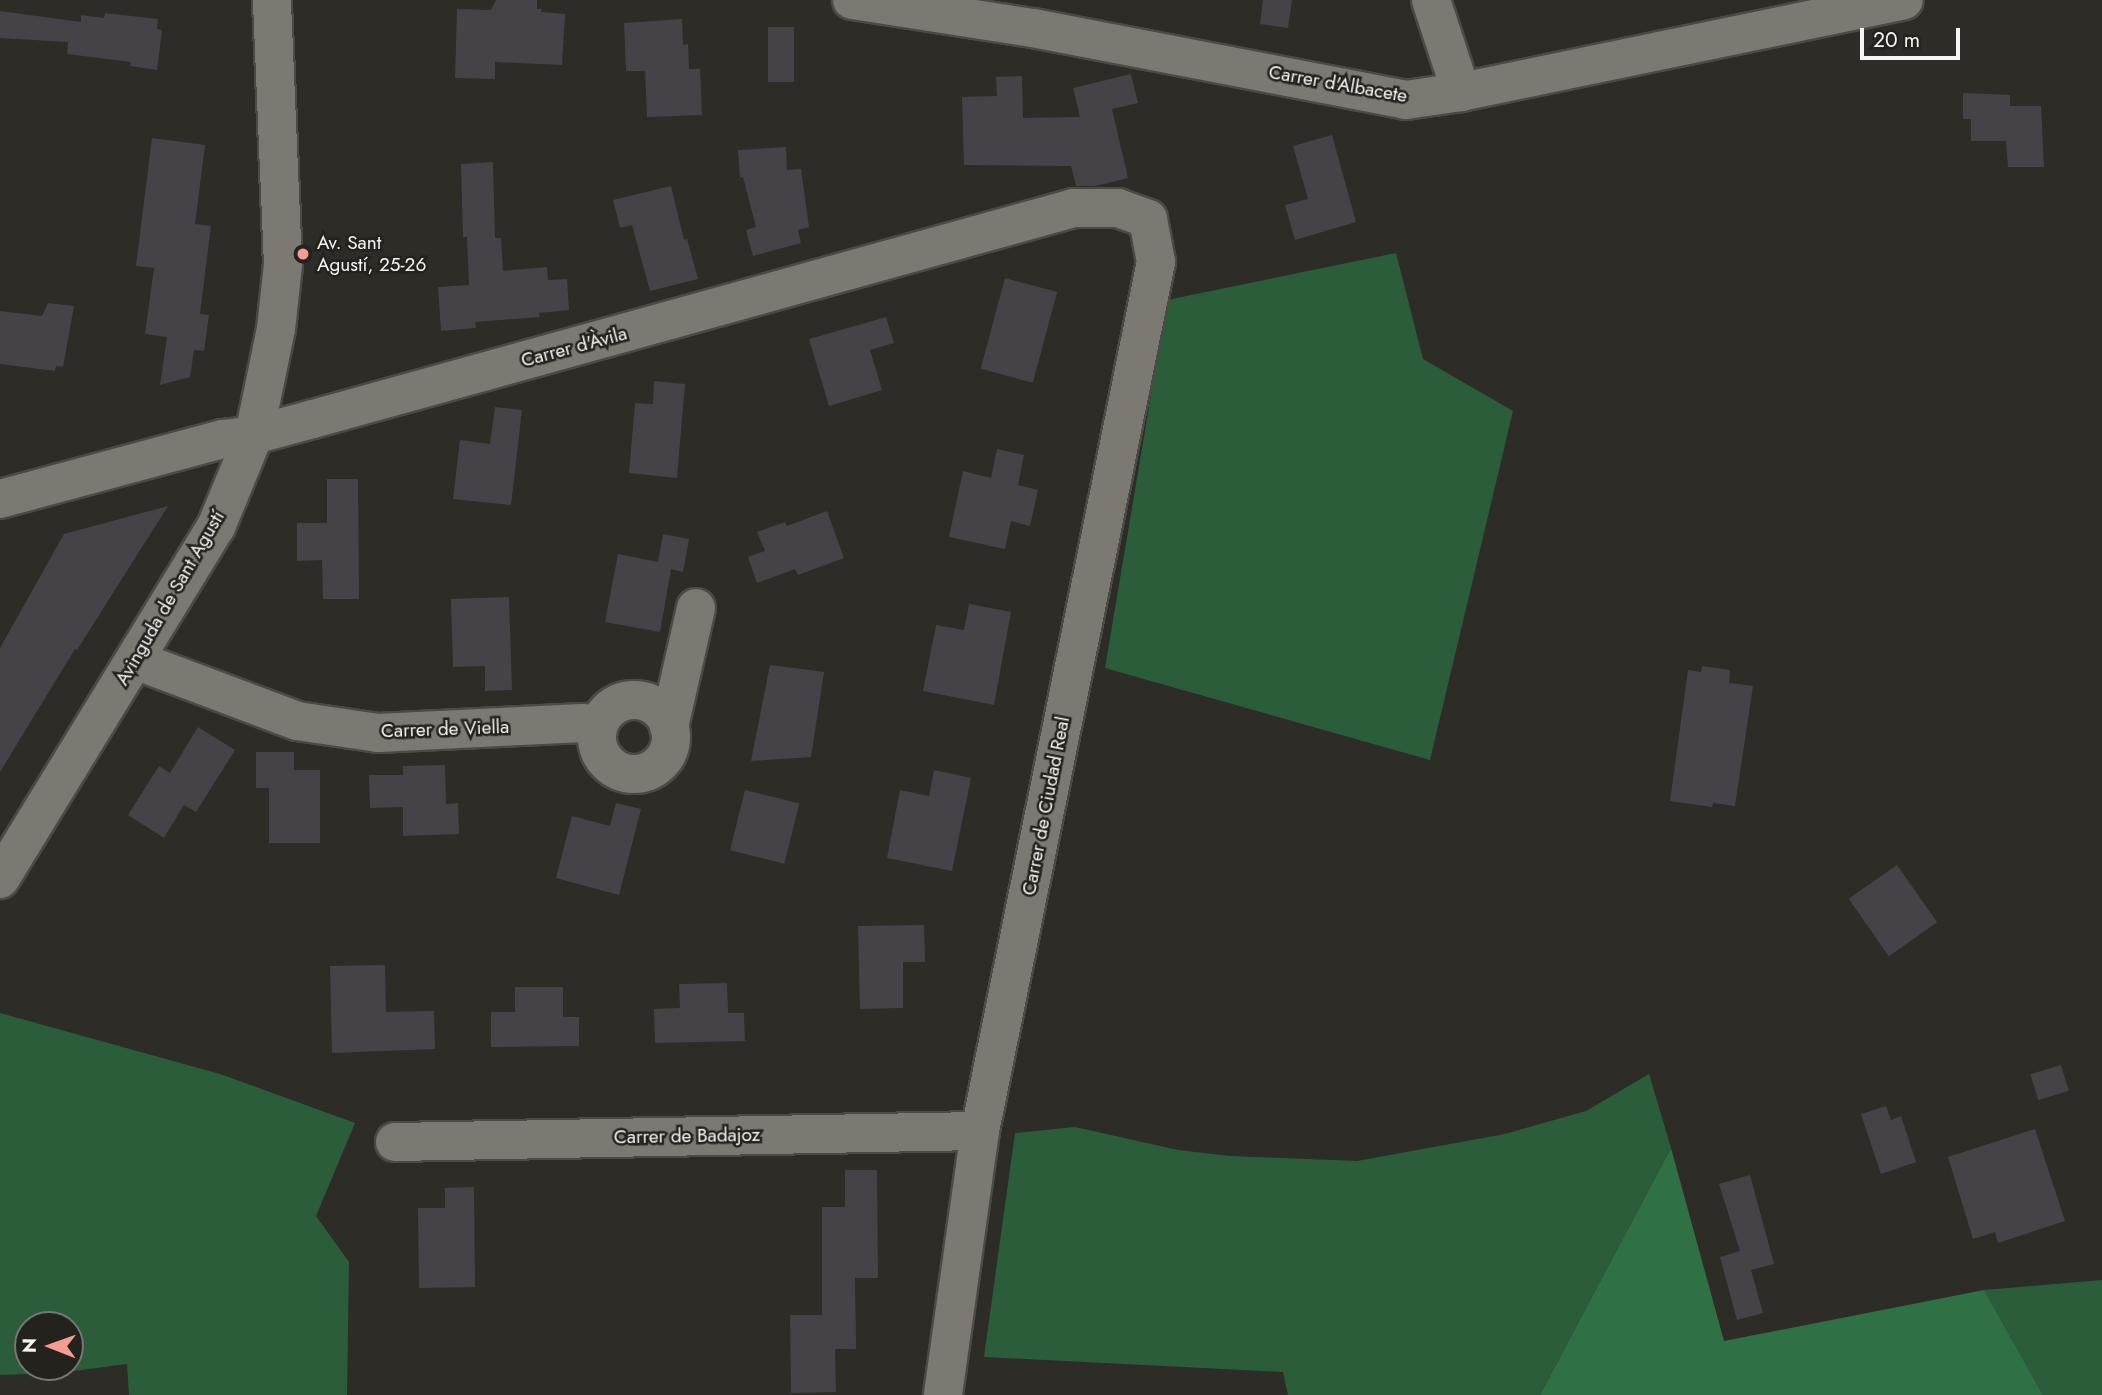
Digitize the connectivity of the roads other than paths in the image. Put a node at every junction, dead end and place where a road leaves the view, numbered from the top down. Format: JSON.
{"nodes":[{"id":1,"x":272,"y":0,"type":"edge"},
{"id":2,"x":852,"y":0,"type":"edge"},
{"id":3,"x":1431,"y":0,"type":"edge"},
{"id":4,"x":1900,"y":1,"type":"edge"},
{"id":5,"x":1036,"y":14,"type":"edge"},
{"id":6,"x":1461,"y":92,"type":"junction"},
{"id":7,"x":1148,"y":219,"type":"joint"},
{"id":8,"x":254,"y":435,"type":"junction"},
{"id":9,"x":0,"y":499,"type":"edge"},
{"id":10,"x":696,"y":608,"type":"dead end"},
{"id":11,"x":135,"y":660,"type":"junction"},
{"id":12,"x":598,"y":726,"type":"junction"},
{"id":13,"x":669,"y":727,"type":"junction"},
{"id":14,"x":0,"y":879,"type":"edge"},
{"id":15,"x":980,"y":1131,"type":"junction"},
{"id":16,"x":395,"y":1142,"type":"dead end"},
{"id":17,"x":943,"y":1395,"type":"edge"}],
"edges":[{"from":1,"to":8,"type":"street","name":"Avinguda de Sant Agustí"},
{"from":2,"to":5,"type":"street","name":"Carrer d'Albacete"},
{"from":3,"to":6,"type":"street"},
{"from":4,"to":6,"type":"street","name":"Carrer d'Albacete"},
{"from":5,"to":6,"type":"street","name":"Carrer d'Albacete"},
{"from":7,"to":8,"type":"street","name":"Carrer d'Àvila"},
{"from":7,"to":15,"type":"street","name":"Carrer de Ciudad Real"},
{"from":8,"to":9,"type":"street","name":"Carrer d'Àvila"},
{"from":8,"to":11,"type":"street","name":"Avinguda de Sant Agustí"},
{"from":10,"to":13,"type":"street"},
{"from":11,"to":12,"type":"street","name":"Carrer de Viella"},
{"from":11,"to":14,"type":"street","name":"Avinguda de Sant Agustí"},
{"from":12,"to":13,"type":"street"},
{"from":12,"to":13,"type":"street"},
{"from":15,"to":16,"type":"street","name":"Carrer de Badajoz"},
{"from":15,"to":17,"type":"street","name":"Carrer de Ciudad Real"}]}
